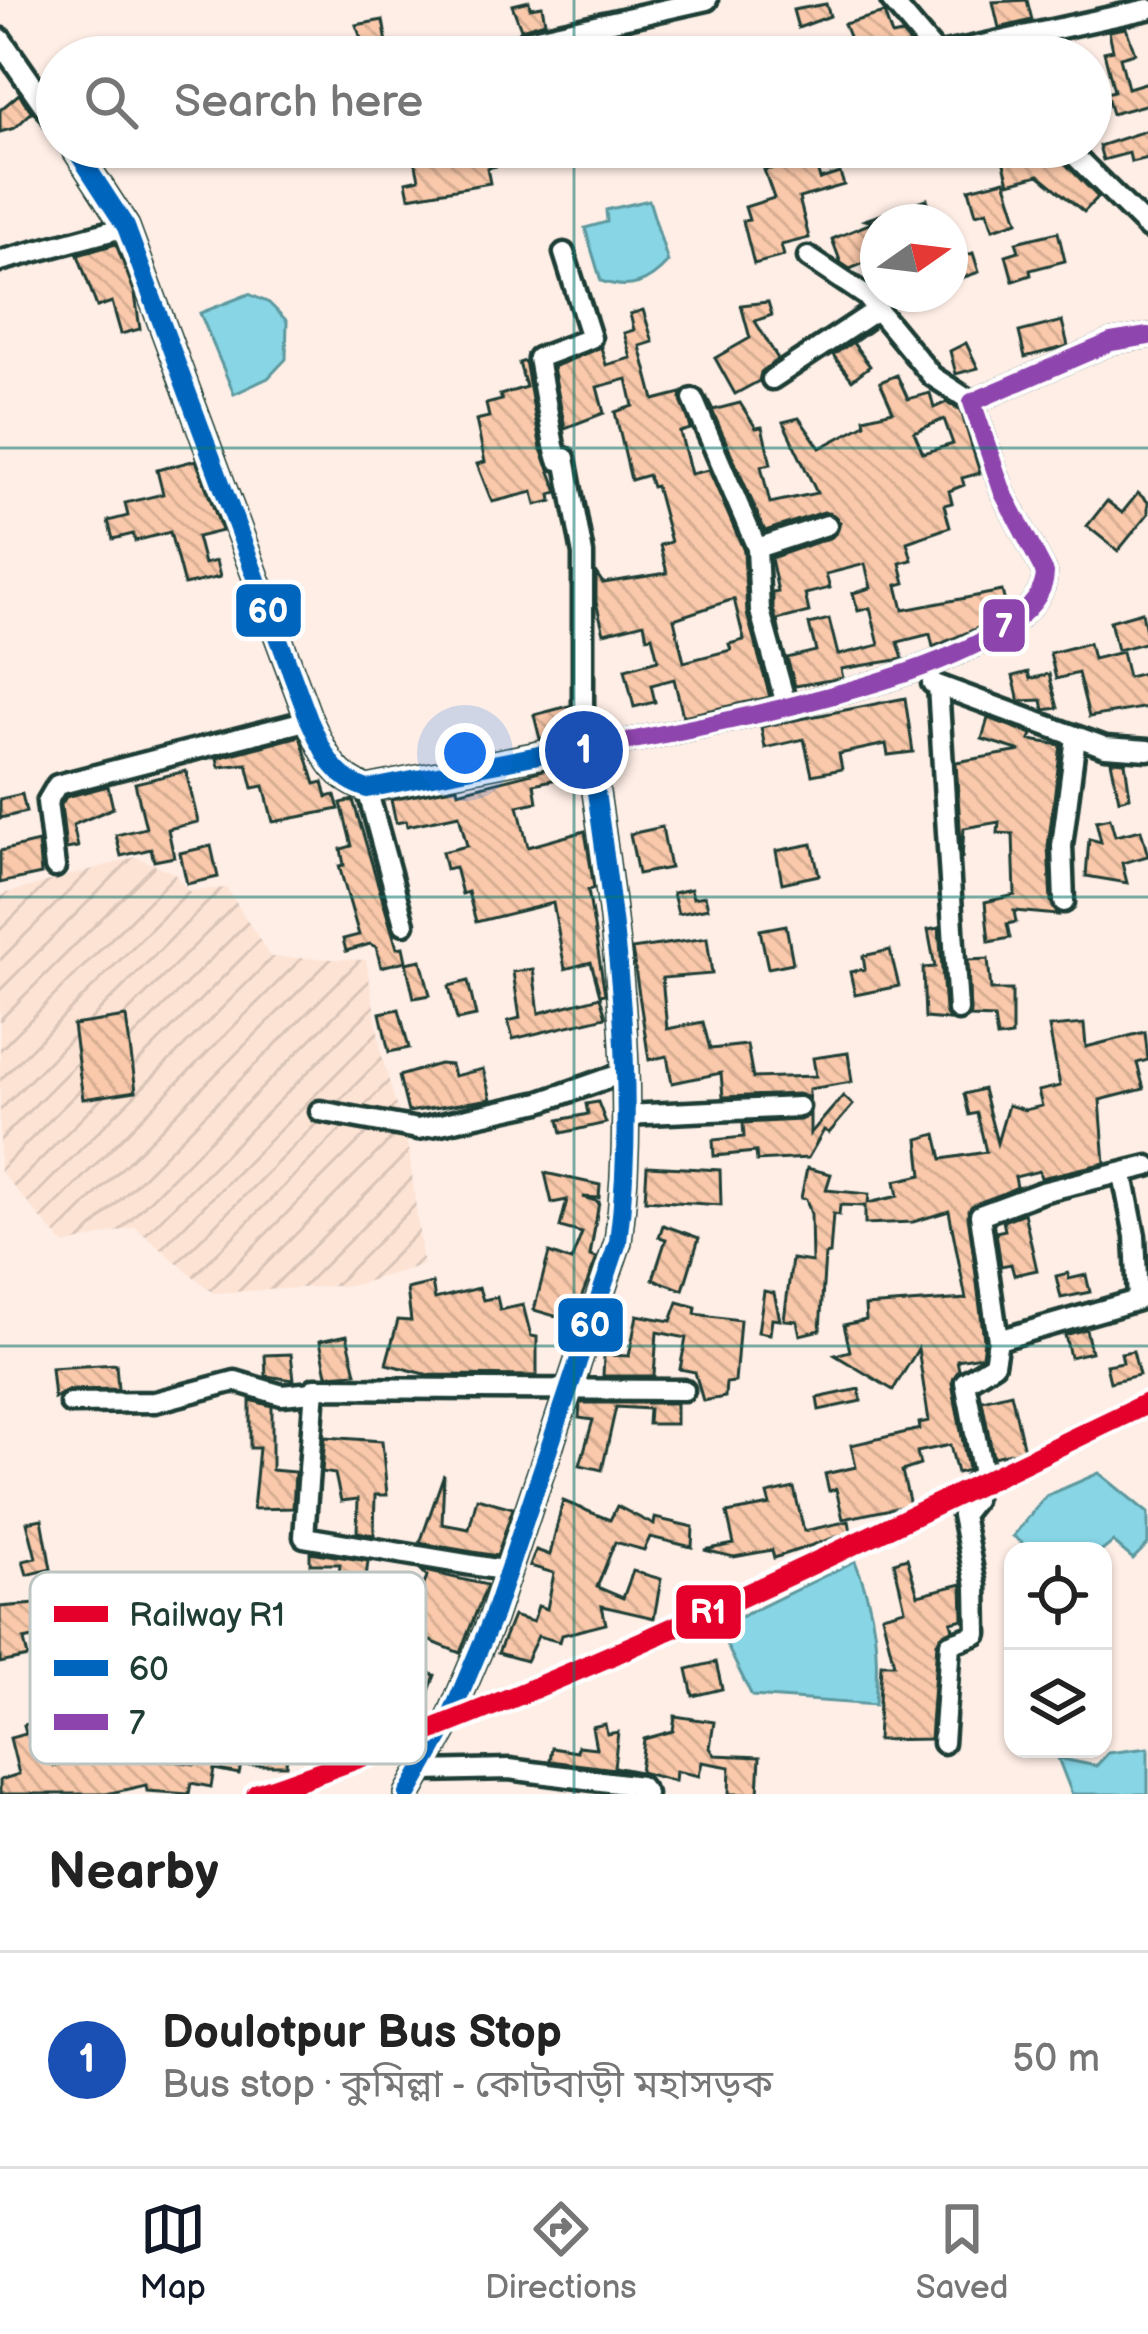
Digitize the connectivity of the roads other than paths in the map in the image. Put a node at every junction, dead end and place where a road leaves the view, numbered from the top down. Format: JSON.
{"nodes":[{"id":1,"x":706,"y":0,"type":"edge"},
{"id":2,"x":892,"y":0,"type":"edge"},
{"id":3,"x":1148,"y":9,"type":"edge"},
{"id":4,"x":546,"y":36,"type":"edge"},
{"id":5,"x":922,"y":36,"type":"edge"},
{"id":6,"x":1027,"y":36,"type":"edge"},
{"id":7,"x":0,"y":40,"type":"edge"},
{"id":8,"x":36,"y":92,"type":"edge"},
{"id":9,"x":88,"y":168,"type":"edge"},
{"id":10,"x":1087,"y":168,"type":"edge"},
{"id":11,"x":126,"y":227,"type":"junction"},
{"id":12,"x":1148,"y":228,"type":"edge"},
{"id":13,"x":564,"y":253,"type":"dead end"},
{"id":14,"x":808,"y":257,"type":"dead end"},
{"id":15,"x":0,"y":261,"type":"edge"},
{"id":16,"x":860,"y":296,"type":"edge"},
{"id":17,"x":873,"y":312,"type":"edge"},
{"id":18,"x":880,"y":312,"type":"edge"},
{"id":19,"x":1148,"y":336,"type":"edge"},
{"id":20,"x":772,"y":379,"type":"dead end"},
{"id":21,"x":693,"y":399,"type":"dead end"},
{"id":22,"x":971,"y":401,"type":"junction"},
{"id":23,"x":827,"y":525,"type":"dead end"},
{"id":24,"x":757,"y":548,"type":"junction"},
{"id":25,"x":910,"y":675,"type":"junction"},
{"id":26,"x":938,"y":686,"type":"junction"},
{"id":27,"x":785,"y":704,"type":"junction"},
{"id":28,"x":309,"y":720,"type":"junction"},
{"id":29,"x":1076,"y":737,"type":"junction"},
{"id":30,"x":1148,"y":750,"type":"edge"},
{"id":31,"x":583,"y":756,"type":"junction"},
{"id":32,"x":367,"y":789,"type":"junction"},
{"id":33,"x":55,"y":867,"type":"dead end"},
{"id":34,"x":1064,"y":902,"type":"dead end"},
{"id":35,"x":404,"y":924,"type":"dead end"},
{"id":36,"x":958,"y":1010,"type":"dead end"},
{"id":37,"x":623,"y":1073,"type":"junction"},
{"id":38,"x":800,"y":1107,"type":"dead end"},
{"id":39,"x":320,"y":1111,"type":"dead end"},
{"id":40,"x":625,"y":1114,"type":"junction"},
{"id":41,"x":1148,"y":1166,"type":"edge"},
{"id":42,"x":1123,"y":1175,"type":"junction"},
{"id":43,"x":998,"y":1340,"type":"junction"},
{"id":44,"x":569,"y":1385,"type":"junction"},
{"id":45,"x":684,"y":1390,"type":"dead end"},
{"id":46,"x":312,"y":1392,"type":"junction"},
{"id":47,"x":70,"y":1403,"type":"dead end"},
{"id":48,"x":508,"y":1571,"type":"junction"},
{"id":49,"x":943,"y":1743,"type":"dead end"},
{"id":50,"x":425,"y":1771,"type":"junction"},
{"id":51,"x":408,"y":1794,"type":"edge"},
{"id":52,"x":646,"y":1794,"type":"edge"}],
"edges":[{"from":1,"to":4,"type":"street"},
{"from":2,"to":5,"type":"street"},
{"from":3,"to":6,"type":"street"},
{"from":7,"to":8,"type":"main road"},
{"from":9,"to":11,"type":"main road"},
{"from":10,"to":12,"type":"street"},
{"from":11,"to":15,"type":"street"},
{"from":11,"to":28,"type":"main road"},
{"from":13,"to":31,"type":"street"},
{"from":14,"to":16,"type":"street"},
{"from":17,"to":20,"type":"street"},
{"from":18,"to":22,"type":"street"},
{"from":19,"to":22,"type":"street"},
{"from":21,"to":24,"type":"street"},
{"from":22,"to":25,"type":"street"},
{"from":23,"to":24,"type":"street"},
{"from":24,"to":27,"type":"street"},
{"from":25,"to":26,"type":"street"},
{"from":25,"to":27,"type":"street"},
{"from":26,"to":29,"type":"street"},
{"from":26,"to":36,"type":"street"},
{"from":27,"to":31,"type":"street"},
{"from":28,"to":32,"type":"main road"},
{"from":28,"to":33,"type":"street"},
{"from":29,"to":30,"type":"street"},
{"from":29,"to":34,"type":"street"},
{"from":31,"to":32,"type":"main road"},
{"from":31,"to":37,"type":"main road"},
{"from":32,"to":35,"type":"street"},
{"from":37,"to":39,"type":"street"},
{"from":37,"to":40,"type":"main road"},
{"from":38,"to":40,"type":"street"},
{"from":40,"to":44,"type":"main road"},
{"from":41,"to":42,"type":"street"},
{"from":42,"to":43,"type":"street"},
{"from":42,"to":43,"type":"street"},
{"from":43,"to":49,"type":"street"},
{"from":44,"to":45,"type":"street"},
{"from":44,"to":46,"type":"street"},
{"from":44,"to":48,"type":"main road"},
{"from":46,"to":47,"type":"street"},
{"from":46,"to":48,"type":"street"},
{"from":48,"to":50,"type":"main road"},
{"from":50,"to":51,"type":"main road"},
{"from":50,"to":52,"type":"street"}]}
